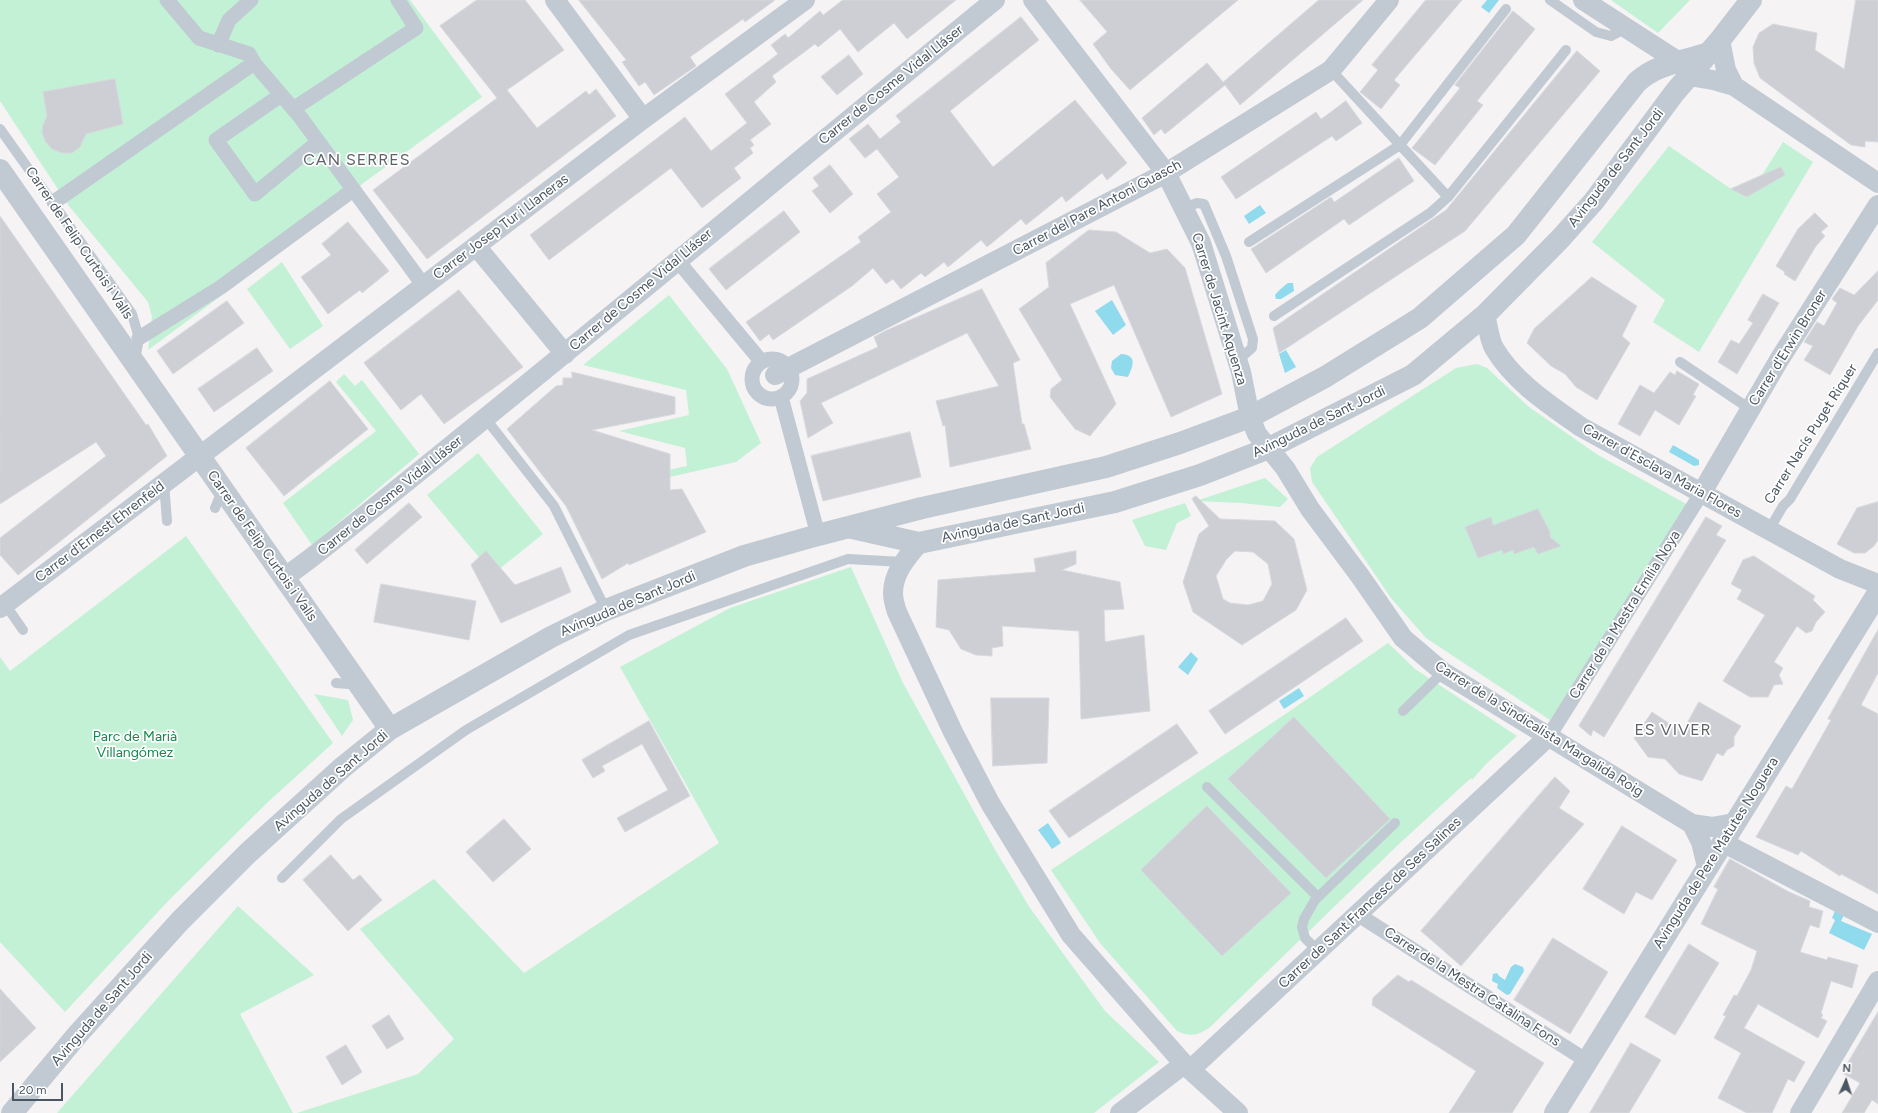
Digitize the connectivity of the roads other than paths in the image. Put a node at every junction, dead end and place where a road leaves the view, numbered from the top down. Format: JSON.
{"nodes":[{"id":1,"x":167,"y":0,"type":"edge"},
{"id":2,"x":251,"y":0,"type":"edge"},
{"id":3,"x":398,"y":0,"type":"edge"},
{"id":4,"x":555,"y":0,"type":"edge"},
{"id":5,"x":805,"y":0,"type":"edge"},
{"id":6,"x":995,"y":0,"type":"edge"},
{"id":7,"x":1033,"y":0,"type":"edge"},
{"id":8,"x":1389,"y":0,"type":"edge"},
{"id":9,"x":1550,"y":0,"type":"edge"},
{"id":10,"x":1583,"y":0,"type":"edge"},
{"id":11,"x":1751,"y":0,"type":"edge"},
{"id":12,"x":1506,"y":9,"type":"dead end"},
{"id":13,"x":1626,"y":28,"type":"junction"},
{"id":14,"x":218,"y":45,"type":"junction"},
{"id":15,"x":1714,"y":47,"type":"junction"},
{"id":16,"x":1566,"y":50,"type":"dead end"},
{"id":17,"x":254,"y":63,"type":"junction"},
{"id":18,"x":1331,"y":70,"type":"junction"},
{"id":19,"x":1681,"y":77,"type":"junction"},
{"id":20,"x":1734,"y":86,"type":"junction"},
{"id":21,"x":280,"y":95,"type":"junction"},
{"id":22,"x":292,"y":109,"type":"junction"},
{"id":23,"x":643,"y":119,"type":"junction"},
{"id":24,"x":0,"y":129,"type":"edge"},
{"id":25,"x":318,"y":142,"type":"junction"},
{"id":26,"x":1400,"y":145,"type":"junction"},
{"id":27,"x":0,"y":170,"type":"edge"},
{"id":28,"x":1166,"y":173,"type":"junction"},
{"id":29,"x":1878,"y":183,"type":"edge"},
{"id":30,"x":353,"y":190,"type":"junction"},
{"id":31,"x":1448,"y":197,"type":"junction"},
{"id":32,"x":54,"y":202,"type":"junction"},
{"id":33,"x":1878,"y":205,"type":"edge"},
{"id":34,"x":1249,"y":242,"type":"dead end"},
{"id":35,"x":476,"y":246,"type":"junction"},
{"id":36,"x":677,"y":260,"type":"junction"},
{"id":37,"x":424,"y":286,"type":"junction"},
{"id":38,"x":1485,"y":315,"type":"junction"},
{"id":39,"x":1274,"y":316,"type":"dead end"},
{"id":40,"x":139,"y":338,"type":"junction"},
{"id":41,"x":1878,"y":353,"type":"edge"},
{"id":42,"x":565,"y":354,"type":"junction"},
{"id":43,"x":761,"y":361,"type":"junction"},
{"id":44,"x":1680,"y":362,"type":"dead end"},
{"id":45,"x":135,"y":364,"type":"junction"},
{"id":46,"x":782,"y":371,"type":"junction"},
{"id":47,"x":781,"y":397,"type":"junction"},
{"id":48,"x":1750,"y":409,"type":"junction"},
{"id":49,"x":1250,"y":416,"type":"junction"},
{"id":50,"x":486,"y":419,"type":"junction"},
{"id":51,"x":1269,"y":448,"type":"junction"},
{"id":52,"x":199,"y":455,"type":"junction"},
{"id":53,"x":164,"y":483,"type":"junction"},
{"id":54,"x":1701,"y":494,"type":"junction"},
{"id":55,"x":166,"y":521,"type":"dead end"},
{"id":56,"x":848,"y":528,"type":"junction"},
{"id":57,"x":1769,"y":530,"type":"junction"},
{"id":58,"x":818,"y":535,"type":"junction"},
{"id":59,"x":919,"y":543,"type":"junction"},
{"id":60,"x":903,"y":562,"type":"junction"},
{"id":61,"x":284,"y":578,"type":"junction"},
{"id":62,"x":1878,"y":584,"type":"edge"},
{"id":63,"x":1878,"y":593,"type":"edge"},
{"id":64,"x":2,"y":604,"type":"edge"},
{"id":65,"x":606,"y":610,"type":"junction"},
{"id":66,"x":23,"y":630,"type":"dead end"},
{"id":67,"x":1442,"y":672,"type":"junction"},
{"id":68,"x":1403,"y":711,"type":"dead end"},
{"id":69,"x":390,"y":729,"type":"junction"},
{"id":70,"x":1549,"y":736,"type":"junction"},
{"id":71,"x":1207,"y":787,"type":"dead end"},
{"id":72,"x":1395,"y":823,"type":"dead end"},
{"id":73,"x":1734,"y":823,"type":"junction"},
{"id":74,"x":1692,"y":824,"type":"junction"},
{"id":75,"x":1722,"y":842,"type":"junction"},
{"id":76,"x":1707,"y":867,"type":"junction"},
{"id":77,"x":282,"y":878,"type":"dead end"},
{"id":78,"x":1318,"y":897,"type":"junction"},
{"id":79,"x":1357,"y":914,"type":"junction"},
{"id":80,"x":1878,"y":923,"type":"edge"},
{"id":81,"x":1318,"y":951,"type":"junction"},
{"id":82,"x":1878,"y":981,"type":"edge"},
{"id":83,"x":1587,"y":1061,"type":"junction"},
{"id":84,"x":1187,"y":1067,"type":"junction"},
{"id":85,"x":12,"y":1113,"type":"edge"},
{"id":86,"x":1120,"y":1113,"type":"edge"},
{"id":87,"x":1238,"y":1113,"type":"edge"},
{"id":88,"x":1555,"y":1113,"type":"edge"},
{"id":89,"x":1800,"y":1113,"type":"edge"}],
"edges":[{"from":1,"to":14,"type":"street"},
{"from":2,"to":14,"type":"street"},
{"from":3,"to":22,"type":"street"},
{"from":4,"to":23,"type":"street"},
{"from":5,"to":23,"type":"street","name":"Carrer Josep Tur i Llaneras"},
{"from":6,"to":36,"type":"street","name":"Carrer de Cosme Vidal Lláser"},
{"from":7,"to":28,"type":"street","name":"Carrer de Jacint Aquenza"},
{"from":8,"to":18,"type":"street","name":"Carrer del Pare Antoni Guasch"},
{"from":9,"to":13,"type":"lane"},
{"from":10,"to":13,"type":"street"},
{"from":11,"to":15,"type":"street","name":"Avinguda de Sant Jordi"},
{"from":12,"to":26,"type":"lane"},
{"from":13,"to":19,"type":"street"},
{"from":14,"to":17,"type":"street"},
{"from":15,"to":19,"type":"street","name":"Avinguda de Sant Jordi"},
{"from":15,"to":20,"type":"street"},
{"from":16,"to":31,"type":"lane"},
{"from":17,"to":21,"type":"street"},
{"from":17,"to":32,"type":"street"},
{"from":18,"to":26,"type":"lane"},
{"from":18,"to":28,"type":"street","name":"Carrer del Pare Antoni Guasch"},
{"from":19,"to":20,"type":"street"},
{"from":19,"to":38,"type":"street","name":"Avinguda de Sant Jordi"},
{"from":19,"to":49,"type":"street","name":"Avinguda de Sant Jordi"},
{"from":20,"to":29,"type":"street"},
{"from":21,"to":22,"type":"street"},
{"from":21,"to":25,"type":"street"},
{"from":22,"to":25,"type":"street"},
{"from":23,"to":35,"type":"street","name":"Carrer Josep Tur i Llaneras"},
{"from":24,"to":32,"type":"lane","name":"Carrer de Felip Curtois i Valls"},
{"from":25,"to":30,"type":"street"},
{"from":26,"to":31,"type":"lane"},
{"from":26,"to":34,"type":"lane"},
{"from":27,"to":45,"type":"street","name":"Carrer de Felip Curtois i Valls"},
{"from":28,"to":46,"type":"street","name":"Carrer del Pare Antoni Guasch"},
{"from":28,"to":49,"type":"street","name":"Carrer de Jacint Aquenza"},
{"from":30,"to":37,"type":"street"},
{"from":30,"to":40,"type":"street"},
{"from":31,"to":39,"type":"lane"},
{"from":32,"to":40,"type":"lane","name":"Carrer de Felip Curtois i Valls"},
{"from":33,"to":48,"type":"street","name":"Carrer d'Erwin Broner"},
{"from":35,"to":37,"type":"street","name":"Carrer Josep Tur i Llaneras"},
{"from":35,"to":42,"type":"street"},
{"from":36,"to":42,"type":"street","name":"Carrer de Cosme Vidal Lláser"},
{"from":36,"to":43,"type":"street"},
{"from":37,"to":52,"type":"street","name":"Carrer Josep Tur i Llaneras"},
{"from":38,"to":51,"type":"street","name":"Avinguda de Sant Jordi"},
{"from":38,"to":54,"type":"street","name":"Carrer d'Esclava Maria Flores"},
{"from":40,"to":45,"type":"lane","name":"Carrer de Felip Curtois i Valls"},
{"from":41,"to":57,"type":"lane","name":"Carrer Nacís Puget Riquer"},
{"from":42,"to":50,"type":"street","name":"Carrer de Cosme Vidal Lláser"},
{"from":43,"to":46,"type":"street"},
{"from":43,"to":47,"type":"street"},
{"from":44,"to":48,"type":"lane"},
{"from":45,"to":52,"type":"street","name":"Carrer de Felip Curtois i Valls"},
{"from":46,"to":47,"type":"street"},
{"from":47,"to":58,"type":"street"},
{"from":48,"to":54,"type":"street","name":"Carrer d'Erwin Broner"},
{"from":49,"to":51,"type":"street","name":"Carrer de Jacint Aquenza"},
{"from":49,"to":56,"type":"street","name":"Avinguda de Sant Jordi"},
{"from":50,"to":61,"type":"street","name":"Carrer de Cosme Vidal Lláser"},
{"from":50,"to":65,"type":"lane"},
{"from":51,"to":59,"type":"street","name":"Avinguda de Sant Jordi"},
{"from":51,"to":67,"type":"street","name":"Carrer de la Sindicalista Margalida Roig"},
{"from":52,"to":53,"type":"street","name":"Carrer d'Ernest Ehrenfeld"},
{"from":52,"to":61,"type":"street","name":"Carrer de Felip Curtois i Valls"},
{"from":53,"to":55,"type":"lane"},
{"from":53,"to":64,"type":"street","name":"Carrer d'Ernest Ehrenfeld"},
{"from":54,"to":57,"type":"street","name":"Carrer d'Esclava Maria Flores"},
{"from":54,"to":70,"type":"street","name":"Carrer de la Mestra Emília Noya"},
{"from":56,"to":58,"type":"street","name":"Avinguda de Sant Jordi"},
{"from":56,"to":59,"type":"street","name":"Avinguda de Sant Jordi"},
{"from":57,"to":62,"type":"street","name":"Carrer d'Esclava Maria Flores"},
{"from":58,"to":65,"type":"street","name":"Avinguda de Sant Jordi"},
{"from":59,"to":60,"type":"street"},
{"from":60,"to":77,"type":"lane"},
{"from":60,"to":84,"type":"street"},
{"from":61,"to":69,"type":"street","name":"Carrer de Felip Curtois i Valls"},
{"from":63,"to":73,"type":"street","name":"Avinguda de Pere Matutes Noguera"},
{"from":64,"to":66,"type":"lane"},
{"from":65,"to":69,"type":"street","name":"Avinguda de Sant Jordi"},
{"from":67,"to":68,"type":"lane"},
{"from":67,"to":70,"type":"street","name":"Carrer de la Sindicalista Margalida Roig"},
{"from":69,"to":85,"type":"street","name":"Avinguda de Sant Jordi"},
{"from":70,"to":74,"type":"street","name":"Carrer de la Sindicalista Margalida Roig"},
{"from":70,"to":79,"type":"street","name":"Carrer de Sant Francesc de Ses Salines"},
{"from":71,"to":78,"type":"lane"},
{"from":72,"to":78,"type":"lane"},
{"from":73,"to":74,"type":"street","name":"Carrer de la Sindicalista Margalida Roig"},
{"from":73,"to":75,"type":"street","name":"Avinguda de Pere Matutes Noguera"},
{"from":74,"to":76,"type":"street"},
{"from":75,"to":76,"type":"street","name":"Avinguda de Pere Matutes Noguera"},
{"from":75,"to":80,"type":"street"},
{"from":76,"to":83,"type":"street","name":"Avinguda de Pere Matutes Noguera"},
{"from":78,"to":81,"type":"lane"},
{"from":79,"to":81,"type":"street","name":"Carrer de Sant Francesc de Ses Salines"},
{"from":79,"to":83,"type":"street","name":"Carrer de la Mestra Catalina Fons"},
{"from":81,"to":84,"type":"street","name":"Carrer de Sant Francesc de Ses Salines"},
{"from":82,"to":89,"type":"street"},
{"from":83,"to":88,"type":"street","name":"Avinguda de Pere Matutes Noguera"},
{"from":84,"to":86,"type":"street","name":"Carrer de Sant Francesc de Ses Salines"},
{"from":84,"to":87,"type":"street"}]}
